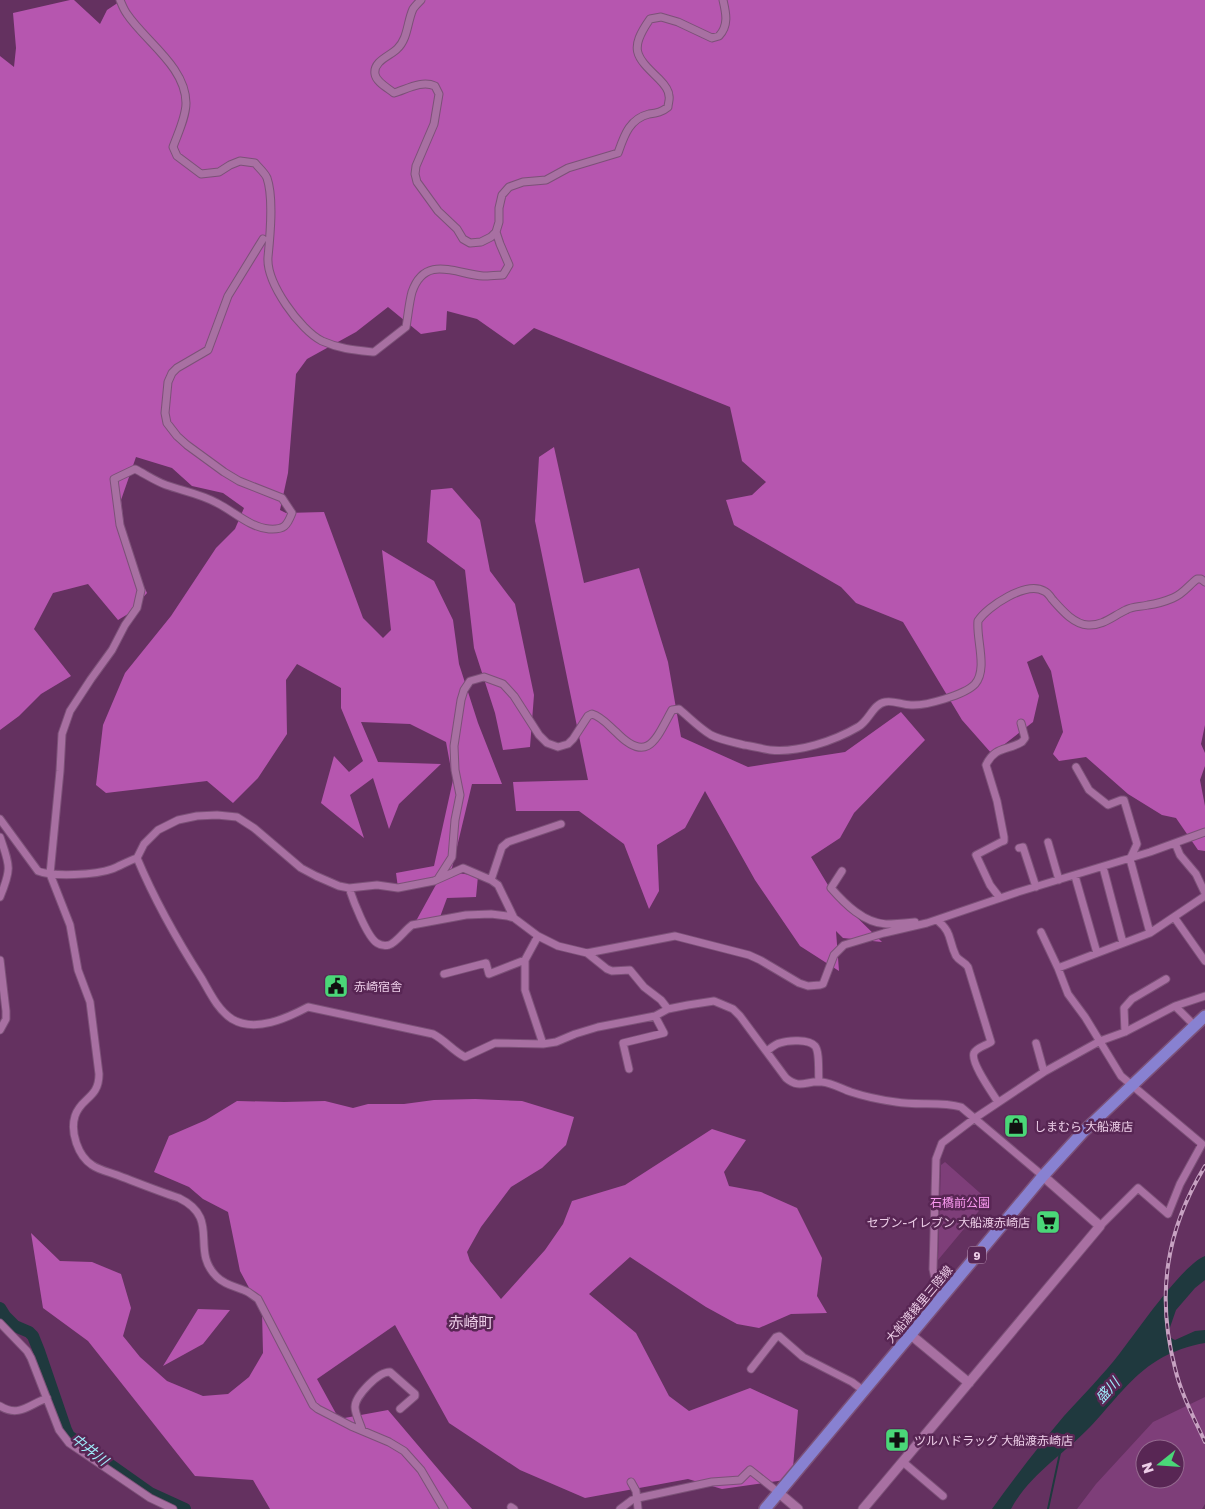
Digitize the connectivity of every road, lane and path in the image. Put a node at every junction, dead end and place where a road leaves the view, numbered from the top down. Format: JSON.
{"nodes":[{"id":1,"x":120,"y":0,"type":"edge"},
{"id":2,"x":421,"y":0,"type":"edge"},
{"id":3,"x":723,"y":0,"type":"edge"},
{"id":4,"x":496,"y":232,"type":"junction"},
{"id":5,"x":263,"y":239,"type":"dead end"},
{"id":6,"x":1205,"y":582,"type":"edge"},
{"id":7,"x":1021,"y":723,"type":"dead end"},
{"id":8,"x":1076,"y":767,"type":"dead end"},
{"id":9,"x":0,"y":821,"type":"edge"},
{"id":10,"x":561,"y":824,"type":"dead end"},
{"id":11,"x":1205,"y":832,"type":"edge"},
{"id":12,"x":0,"y":837,"type":"edge"},
{"id":13,"x":1048,"y":842,"type":"dead end"},
{"id":14,"x":1175,"y":843,"type":"junction"},
{"id":15,"x":1018,"y":848,"type":"dead end"},
{"id":16,"x":137,"y":858,"type":"junction"},
{"id":17,"x":1130,"y":859,"type":"junction"},
{"id":18,"x":1102,"y":867,"type":"junction"},
{"id":19,"x":842,"y":871,"type":"dead end"},
{"id":20,"x":50,"y":874,"type":"junction"},
{"id":21,"x":1075,"y":876,"type":"junction"},
{"id":22,"x":438,"y":879,"type":"junction"},
{"id":23,"x":491,"y":880,"type":"junction"},
{"id":24,"x":1059,"y":880,"type":"junction"},
{"id":25,"x":1036,"y":887,"type":"junction"},
{"id":26,"x":349,"y":888,"type":"junction"},
{"id":27,"x":1205,"y":894,"type":"edge"},
{"id":28,"x":0,"y":897,"type":"edge"},
{"id":29,"x":1000,"y":898,"type":"junction"},
{"id":30,"x":1174,"y":917,"type":"junction"},
{"id":31,"x":514,"y":918,"type":"junction"},
{"id":32,"x":937,"y":920,"type":"junction"},
{"id":33,"x":927,"y":923,"type":"junction"},
{"id":34,"x":1041,"y":932,"type":"dead end"},
{"id":35,"x":1150,"y":933,"type":"junction"},
{"id":36,"x":538,"y":936,"type":"junction"},
{"id":37,"x":1124,"y":943,"type":"junction"},
{"id":38,"x":587,"y":953,"type":"junction"},
{"id":39,"x":1097,"y":953,"type":"junction"},
{"id":40,"x":0,"y":960,"type":"edge"},
{"id":41,"x":524,"y":960,"type":"junction"},
{"id":42,"x":1205,"y":961,"type":"edge"},
{"id":43,"x":1058,"y":968,"type":"junction"},
{"id":44,"x":444,"y":974,"type":"dead end"},
{"id":45,"x":1166,"y":979,"type":"dead end"},
{"id":46,"x":1205,"y":996,"type":"edge"},
{"id":47,"x":1175,"y":1006,"type":"junction"},
{"id":48,"x":668,"y":1009,"type":"junction"},
{"id":49,"x":655,"y":1016,"type":"junction"},
{"id":50,"x":1205,"y":1016,"type":"edge"},
{"id":51,"x":1194,"y":1025,"type":"junction"},
{"id":52,"x":0,"y":1030,"type":"edge"},
{"id":53,"x":1125,"y":1032,"type":"junction"},
{"id":54,"x":1100,"y":1041,"type":"junction"},
{"id":55,"x":1036,"y":1043,"type":"dead end"},
{"id":56,"x":543,"y":1044,"type":"junction"},
{"id":57,"x":766,"y":1051,"type":"junction"},
{"id":58,"x":629,"y":1069,"type":"dead end"},
{"id":59,"x":1044,"y":1072,"type":"junction"},
{"id":60,"x":819,"y":1082,"type":"junction"},
{"id":61,"x":1132,"y":1086,"type":"junction"},
{"id":62,"x":998,"y":1102,"type":"junction"},
{"id":63,"x":975,"y":1118,"type":"junction"},
{"id":64,"x":1043,"y":1176,"type":"junction"},
{"id":65,"x":1100,"y":1226,"type":"junction"},
{"id":66,"x":942,"y":1298,"type":"junction"},
{"id":67,"x":0,"y":1323,"type":"edge"},
{"id":68,"x":912,"y":1335,"type":"junction"},
{"id":69,"x":751,"y":1369,"type":"dead end"},
{"id":70,"x":969,"y":1383,"type":"junction"},
{"id":71,"x":864,"y":1391,"type":"junction"},
{"id":72,"x":47,"y":1398,"type":"junction"},
{"id":73,"x":0,"y":1406,"type":"edge"},
{"id":74,"x":400,"y":1409,"type":"dead end"},
{"id":75,"x":362,"y":1430,"type":"junction"},
{"id":76,"x":903,"y":1462,"type":"junction"},
{"id":77,"x":631,"y":1482,"type":"dead end"},
{"id":78,"x":779,"y":1493,"type":"junction"},
{"id":79,"x":943,"y":1496,"type":"dead end"},
{"id":80,"x":638,"y":1498,"type":"junction"},
{"id":81,"x":168,"y":1508,"type":"edge"},
{"id":82,"x":444,"y":1509,"type":"edge"},
{"id":83,"x":620,"y":1509,"type":"edge"},
{"id":84,"x":638,"y":1509,"type":"edge"},
{"id":85,"x":765,"y":1509,"type":"edge"},
{"id":86,"x":798,"y":1509,"type":"edge"},
{"id":87,"x":863,"y":1509,"type":"edge"}],
"edges":[{"from":1,"to":4,"type":"street"},
{"from":2,"to":4,"type":"street"},
{"from":3,"to":4,"type":"street"},
{"from":5,"to":20,"type":"street"},
{"from":6,"to":22,"type":"street"},
{"from":7,"to":29,"type":"street"},
{"from":8,"to":17,"type":"street"},
{"from":9,"to":20,"type":"street"},
{"from":10,"to":23,"type":"street"},
{"from":11,"to":14,"type":"street"},
{"from":12,"to":28,"type":"street"},
{"from":13,"to":24,"type":"street"},
{"from":14,"to":17,"type":"street"},
{"from":14,"to":27,"type":"street"},
{"from":15,"to":25,"type":"street"},
{"from":16,"to":20,"type":"street"},
{"from":16,"to":26,"type":"street"},
{"from":16,"to":56,"type":"street"},
{"from":17,"to":18,"type":"street"},
{"from":17,"to":35,"type":"street"},
{"from":18,"to":21,"type":"street"},
{"from":18,"to":37,"type":"street"},
{"from":19,"to":33,"type":"street"},
{"from":20,"to":75,"type":"street"},
{"from":21,"to":24,"type":"street"},
{"from":21,"to":39,"type":"street"},
{"from":22,"to":23,"type":"street"},
{"from":22,"to":26,"type":"street"},
{"from":23,"to":31,"type":"street"},
{"from":24,"to":25,"type":"street"},
{"from":25,"to":29,"type":"street"},
{"from":26,"to":31,"type":"street"},
{"from":27,"to":30,"type":"street"},
{"from":29,"to":32,"type":"street"},
{"from":30,"to":35,"type":"street"},
{"from":30,"to":42,"type":"street"},
{"from":31,"to":36,"type":"street"},
{"from":32,"to":33,"type":"street"},
{"from":32,"to":62,"type":"street"},
{"from":33,"to":38,"type":"street"},
{"from":34,"to":43,"type":"street"},
{"from":35,"to":37,"type":"street"},
{"from":36,"to":38,"type":"street"},
{"from":36,"to":41,"type":"street"},
{"from":37,"to":39,"type":"street"},
{"from":38,"to":48,"type":"street"},
{"from":39,"to":43,"type":"street"},
{"from":40,"to":52,"type":"street"},
{"from":41,"to":44,"type":"street"},
{"from":41,"to":56,"type":"street"},
{"from":43,"to":54,"type":"street"},
{"from":45,"to":53,"type":"street"},
{"from":46,"to":47,"type":"street"},
{"from":47,"to":51,"type":"street"},
{"from":47,"to":53,"type":"street"},
{"from":48,"to":49,"type":"street"},
{"from":48,"to":57,"type":"street"},
{"from":49,"to":56,"type":"street"},
{"from":49,"to":58,"type":"street"},
{"from":50,"to":51,"type":"main road","name":"大船渡綾里三陸線","number":"9"},
{"from":51,"to":61,"type":"main road","name":"大船渡綾里三陸線","number":"9"},
{"from":53,"to":54,"type":"street"},
{"from":54,"to":59,"type":"street"},
{"from":54,"to":61,"type":"street"},
{"from":55,"to":59,"type":"street"},
{"from":57,"to":60,"type":"street"},
{"from":57,"to":60,"type":"street"},
{"from":59,"to":62,"type":"street"},
{"from":60,"to":63,"type":"street"},
{"from":61,"to":64,"type":"main road","name":"大船渡綾里三陸線","number":"9"},
{"from":61,"to":65,"type":"street"},
{"from":62,"to":63,"type":"street"},
{"from":63,"to":64,"type":"street"},
{"from":63,"to":66,"type":"street"},
{"from":64,"to":65,"type":"street"},
{"from":64,"to":66,"type":"main road","name":"大船渡綾里三陸線","number":"9"},
{"from":65,"to":70,"type":"street"},
{"from":66,"to":68,"type":"main road","name":"大船渡綾里三陸線","number":"9"},
{"from":67,"to":72,"type":"street"},
{"from":68,"to":70,"type":"street"},
{"from":68,"to":71,"type":"main road","name":"大船渡綾里三陸線","number":"9"},
{"from":69,"to":71,"type":"street"},
{"from":70,"to":76,"type":"street"},
{"from":71,"to":78,"type":"main road","name":"大船渡綾里三陸線","number":"9"},
{"from":72,"to":73,"type":"street"},
{"from":72,"to":81,"type":"street"},
{"from":74,"to":75,"type":"street"},
{"from":75,"to":82,"type":"street"},
{"from":76,"to":79,"type":"street"},
{"from":76,"to":87,"type":"street"},
{"from":77,"to":80,"type":"street"},
{"from":78,"to":80,"type":"street"},
{"from":78,"to":85,"type":"main road","name":"大船渡綾里三陸線","number":"9"},
{"from":78,"to":86,"type":"street"},
{"from":80,"to":83,"type":"street"},
{"from":80,"to":84,"type":"street"}]}
